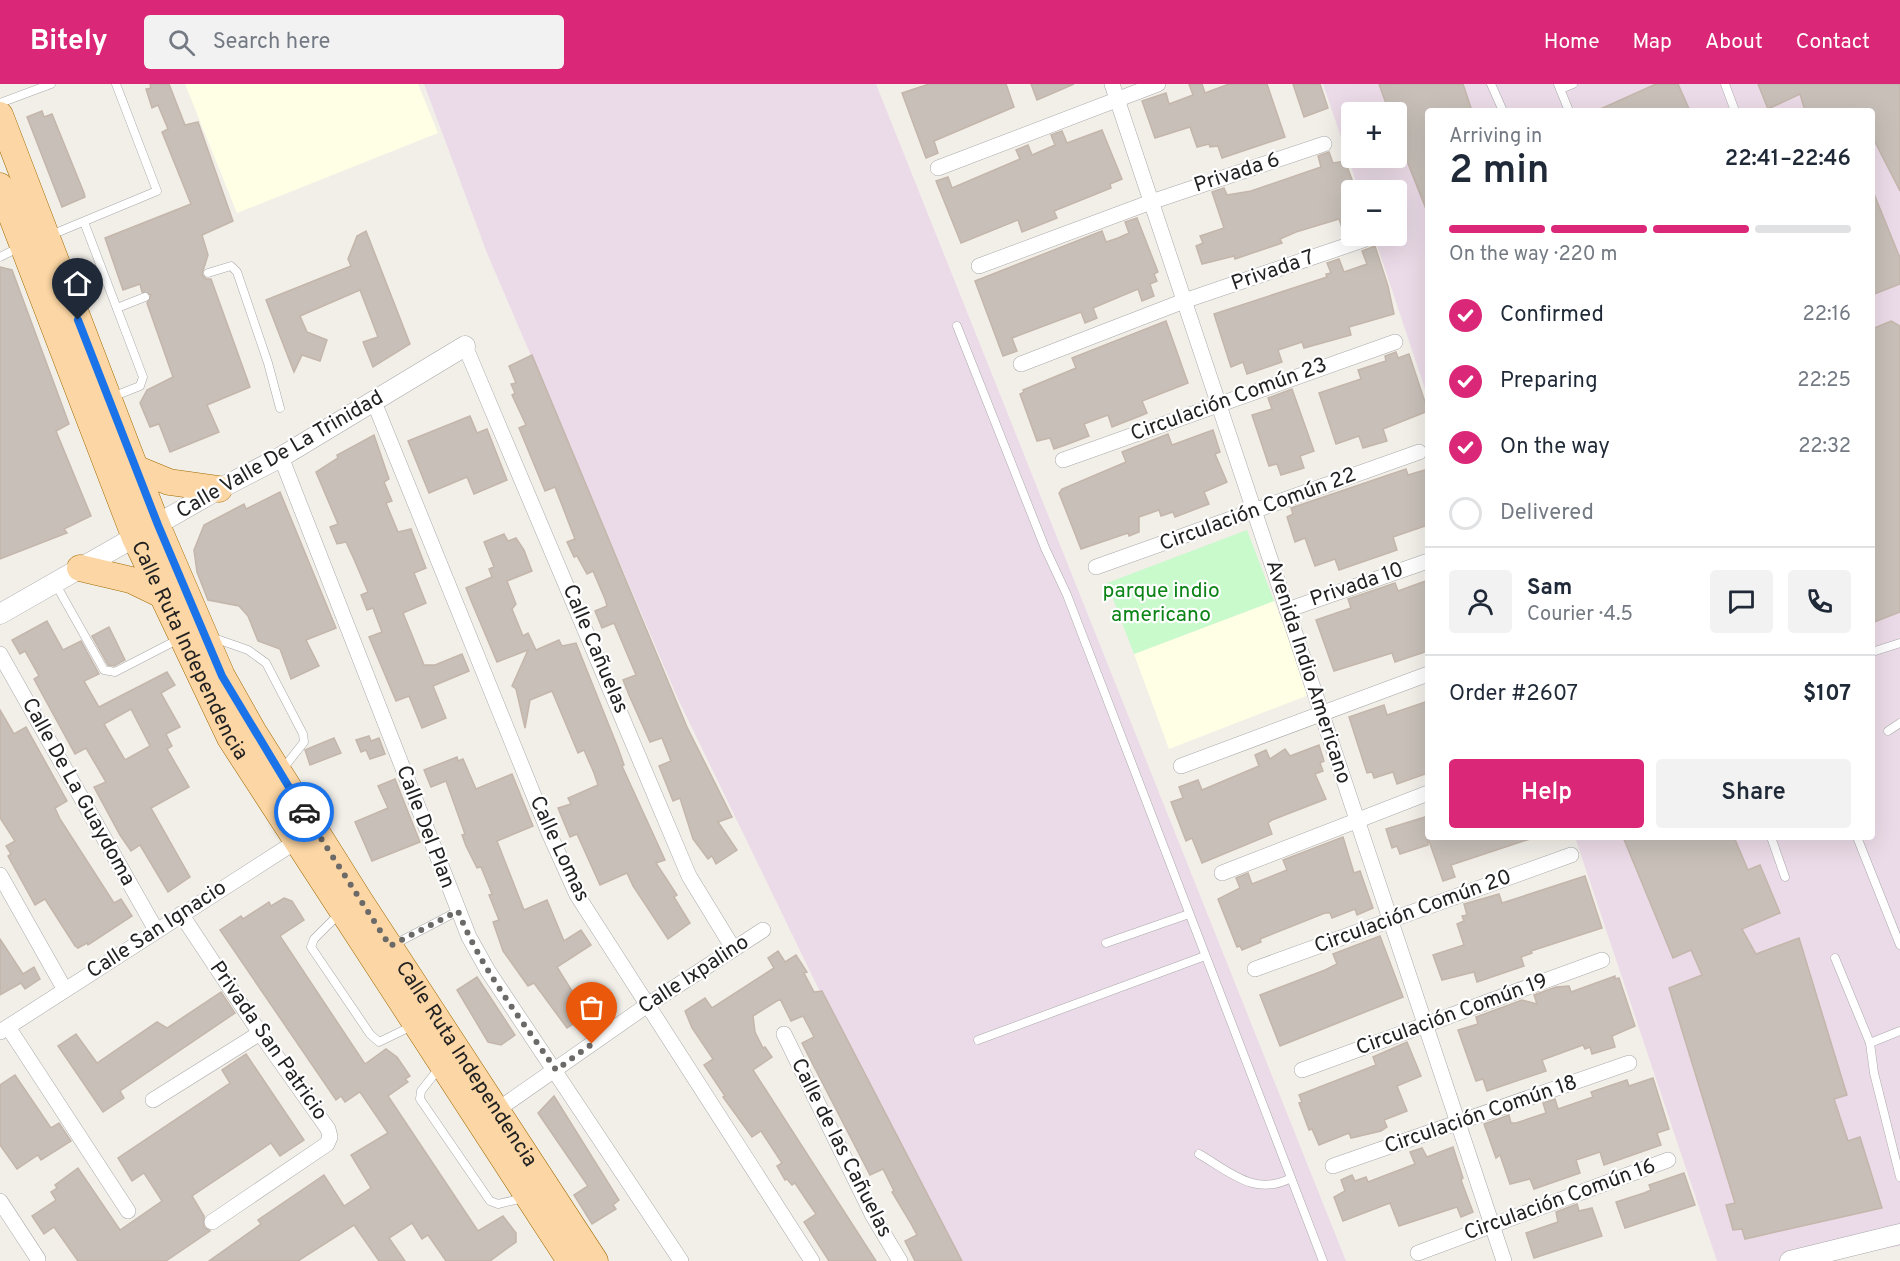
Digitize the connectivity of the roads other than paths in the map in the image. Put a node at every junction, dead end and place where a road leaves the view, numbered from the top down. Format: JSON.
{"nodes":[{"id":1,"x":51,"y":84,"type":"edge"},
{"id":2,"x":116,"y":84,"type":"edge"},
{"id":3,"x":1158,"y":84,"type":"edge"},
{"id":4,"x":1491,"y":84,"type":"edge"},
{"id":5,"x":1573,"y":84,"type":"edge"},
{"id":6,"x":1725,"y":84,"type":"edge"},
{"id":7,"x":1559,"y":87,"type":"edge"},
{"id":8,"x":1114,"y":91,"type":"edge"},
{"id":9,"x":0,"y":103,"type":"edge"},
{"id":10,"x":1502,"y":108,"type":"edge"},
{"id":11,"x":1568,"y":108,"type":"edge"},
{"id":12,"x":1734,"y":108,"type":"edge"},
{"id":13,"x":0,"y":115,"type":"edge"},
{"id":14,"x":1324,"y":144,"type":"dead end"},
{"id":15,"x":938,"y":168,"type":"dead end"},
{"id":16,"x":0,"y":186,"type":"edge"},
{"id":17,"x":1151,"y":202,"type":"junction"},
{"id":18,"x":84,"y":222,"type":"junction"},
{"id":19,"x":35,"y":241,"type":"junction"},
{"id":20,"x":1345,"y":246,"type":"edge"},
{"id":21,"x":0,"y":257,"type":"edge"},
{"id":22,"x":979,"y":266,"type":"dead end"},
{"id":23,"x":208,"y":273,"type":"dead end"},
{"id":24,"x":145,"y":297,"type":"dead end"},
{"id":25,"x":1184,"y":301,"type":"junction"},
{"id":26,"x":117,"y":308,"type":"junction"},
{"id":27,"x":957,"y":326,"type":"dead end"},
{"id":28,"x":1395,"y":342,"type":"dead end"},
{"id":29,"x":465,"y":346,"type":"joint"},
{"id":30,"x":1021,"y":364,"type":"dead end"},
{"id":31,"x":96,"y":402,"type":"junction"},
{"id":32,"x":374,"y":402,"type":"junction"},
{"id":33,"x":1218,"y":403,"type":"junction"},
{"id":34,"x":280,"y":408,"type":"dead end"},
{"id":35,"x":1419,"y":452,"type":"dead end"},
{"id":36,"x":281,"y":457,"type":"junction"},
{"id":37,"x":1063,"y":460,"type":"dead end"},
{"id":38,"x":135,"y":468,"type":"junction"},
{"id":39,"x":219,"y":489,"type":"junction"},
{"id":40,"x":1254,"y":511,"type":"junction"},
{"id":41,"x":158,"y":525,"type":"junction"},
{"id":42,"x":135,"y":538,"type":"junction"},
{"id":43,"x":1425,"y":562,"type":"edge"},
{"id":44,"x":1096,"y":567,"type":"dead end"},
{"id":45,"x":80,"y":568,"type":"junction"},
{"id":46,"x":55,"y":583,"type":"junction"},
{"id":47,"x":160,"y":594,"type":"junction"},
{"id":48,"x":1287,"y":610,"type":"junction"},
{"id":49,"x":0,"y":614,"type":"edge"},
{"id":50,"x":192,"y":636,"type":"junction"},
{"id":51,"x":1900,"y":643,"type":"edge"},
{"id":52,"x":1875,"y":651,"type":"edge"},
{"id":53,"x":0,"y":654,"type":"edge"},
{"id":54,"x":1425,"y":675,"type":"edge"},
{"id":55,"x":1322,"y":714,"type":"junction"},
{"id":56,"x":1900,"y":723,"type":"edge"},
{"id":57,"x":1888,"y":731,"type":"dead end"},
{"id":58,"x":1181,"y":766,"type":"dead end"},
{"id":59,"x":272,"y":783,"type":"junction"},
{"id":60,"x":1425,"y":795,"type":"edge"},
{"id":61,"x":1357,"y":821,"type":"junction"},
{"id":62,"x":305,"y":835,"type":"junction"},
{"id":63,"x":1772,"y":840,"type":"edge"},
{"id":64,"x":1858,"y":840,"type":"edge"},
{"id":65,"x":1571,"y":855,"type":"dead end"},
{"id":66,"x":1222,"y":873,"type":"dead end"},
{"id":67,"x":0,"y":875,"type":"edge"},
{"id":68,"x":1785,"y":877,"type":"dead end"},
{"id":69,"x":351,"y":907,"type":"junction"},
{"id":70,"x":458,"y":911,"type":"junction"},
{"id":71,"x":181,"y":914,"type":"junction"},
{"id":72,"x":1189,"y":914,"type":"junction"},
{"id":73,"x":1390,"y":920,"type":"junction"},
{"id":74,"x":156,"y":930,"type":"junction"},
{"id":75,"x":763,"y":930,"type":"dead end"},
{"id":76,"x":1106,"y":943,"type":"dead end"},
{"id":77,"x":1900,"y":945,"type":"edge"},
{"id":78,"x":733,"y":948,"type":"junction"},
{"id":79,"x":380,"y":952,"type":"junction"},
{"id":80,"x":1205,"y":956,"type":"junction"},
{"id":81,"x":1835,"y":958,"type":"dead end"},
{"id":82,"x":1602,"y":960,"type":"dead end"},
{"id":83,"x":1255,"y":969,"type":"dead end"},
{"id":84,"x":65,"y":990,"type":"junction"},
{"id":85,"x":646,"y":1006,"type":"junction"},
{"id":86,"x":423,"y":1019,"type":"junction"},
{"id":87,"x":1425,"y":1025,"type":"junction"},
{"id":88,"x":4,"y":1030,"type":"edge"},
{"id":89,"x":1900,"y":1031,"type":"edge"},
{"id":90,"x":260,"y":1033,"type":"junction"},
{"id":91,"x":784,"y":1034,"type":"dead end"},
{"id":92,"x":978,"y":1040,"type":"dead end"},
{"id":93,"x":1870,"y":1043,"type":"junction"},
{"id":94,"x":450,"y":1060,"type":"junction"},
{"id":95,"x":1629,"y":1063,"type":"dead end"},
{"id":96,"x":556,"y":1070,"type":"junction"},
{"id":97,"x":1302,"y":1070,"type":"dead end"},
{"id":98,"x":153,"y":1100,"type":"dead end"},
{"id":99,"x":487,"y":1118,"type":"junction"},
{"id":100,"x":1458,"y":1123,"type":"junction"},
{"id":101,"x":1199,"y":1154,"type":"dead end"},
{"id":102,"x":1668,"y":1160,"type":"dead end"},
{"id":103,"x":1333,"y":1166,"type":"dead end"},
{"id":104,"x":1900,"y":1177,"type":"edge"},
{"id":105,"x":1291,"y":1178,"type":"junction"},
{"id":106,"x":537,"y":1192,"type":"junction"},
{"id":107,"x":0,"y":1201,"type":"edge"},
{"id":108,"x":129,"y":1210,"type":"dead end"},
{"id":109,"x":212,"y":1222,"type":"dead end"},
{"id":110,"x":1491,"y":1224,"type":"junction"},
{"id":111,"x":1900,"y":1234,"type":"edge"},
{"id":112,"x":1418,"y":1253,"type":"dead end"},
{"id":113,"x":575,"y":1257,"type":"edge"},
{"id":114,"x":38,"y":1259,"type":"dead end"},
{"id":115,"x":681,"y":1261,"type":"edge"},
{"id":116,"x":812,"y":1261,"type":"edge"},
{"id":117,"x":900,"y":1261,"type":"edge"},
{"id":118,"x":1323,"y":1261,"type":"edge"},
{"id":119,"x":1504,"y":1261,"type":"edge"},
{"id":120,"x":1790,"y":1261,"type":"edge"}],
"edges":[{"from":1,"to":9,"type":"lane"},
{"from":2,"to":18,"type":"lane"},
{"from":3,"to":8,"type":"street"},
{"from":4,"to":10,"type":"lane"},
{"from":5,"to":7,"type":"lane"},
{"from":6,"to":12,"type":"lane"},
{"from":7,"to":11,"type":"lane"},
{"from":8,"to":15,"type":"street"},
{"from":8,"to":17,"type":"street","name":"Avenida Indio Americano"},
{"from":13,"to":19,"type":"main road","name":"Calle Ruta Independencia"},
{"from":14,"to":17,"type":"street","name":"Privada 6"},
{"from":16,"to":19,"type":"main road","name":"Calle Ruta Independencia"},
{"from":17,"to":22,"type":"street","name":"Privada 6"},
{"from":17,"to":25,"type":"street","name":"Avenida Indio Americano"},
{"from":18,"to":19,"type":"lane"},
{"from":18,"to":26,"type":"lane"},
{"from":19,"to":21,"type":"lane"},
{"from":19,"to":31,"type":"main road","name":"Calle Ruta Independencia"},
{"from":20,"to":25,"type":"street","name":"Privada 7"},
{"from":23,"to":34,"type":"lane"},
{"from":24,"to":26,"type":"lane"},
{"from":25,"to":30,"type":"street","name":"Privada 7"},
{"from":25,"to":33,"type":"street","name":"Avenida Indio Americano"},
{"from":26,"to":31,"type":"lane"},
{"from":27,"to":72,"type":"lane"},
{"from":28,"to":33,"type":"street","name":"Circulación Común 23"},
{"from":29,"to":32,"type":"street","name":"Calle Valle De La Trinidad"},
{"from":29,"to":78,"type":"street","name":"Calle Cañuelas"},
{"from":31,"to":38,"type":"main road","name":"Calle Ruta Independencia"},
{"from":31,"to":42,"type":"main road","name":"Calle Ruta Independencia"},
{"from":32,"to":36,"type":"street","name":"Calle Valle De La Trinidad"},
{"from":32,"to":85,"type":"street","name":"Calle Lomas"},
{"from":33,"to":37,"type":"street","name":"Circulación Común 23"},
{"from":33,"to":40,"type":"street","name":"Avenida Indio Americano"},
{"from":35,"to":40,"type":"street","name":"Circulación Común 22"},
{"from":36,"to":39,"type":"street","name":"Calle Valle De La Trinidad"},
{"from":36,"to":70,"type":"street","name":"Calle Del Plan"},
{"from":38,"to":39,"type":"main road"},
{"from":38,"to":41,"type":"main road","name":"Calle Ruta Independencia"},
{"from":39,"to":41,"type":"street","name":"Calle Valle De La Trinidad"},
{"from":40,"to":44,"type":"street","name":"Circulación Común 22"},
{"from":40,"to":48,"type":"street","name":"Avenida Indio Americano"},
{"from":41,"to":42,"type":"street","name":"Calle Valle De La Trinidad"},
{"from":41,"to":50,"type":"main road","name":"Calle Ruta Independencia"},
{"from":42,"to":45,"type":"street","name":"Calle Valle De La Trinidad"},
{"from":42,"to":47,"type":"main road","name":"Calle Ruta Independencia"},
{"from":43,"to":48,"type":"street","name":"Privada 10"},
{"from":45,"to":46,"type":"street","name":"Calle Valle De La Trinidad"},
{"from":45,"to":47,"type":"main road"},
{"from":46,"to":49,"type":"street","name":"Calle Valle De La Trinidad"},
{"from":46,"to":50,"type":"lane"},
{"from":47,"to":50,"type":"main road","name":"Calle Ruta Independencia"},
{"from":48,"to":55,"type":"street","name":"Avenida Indio Americano"},
{"from":50,"to":59,"type":"main road","name":"Calle Ruta Independencia"},
{"from":50,"to":59,"type":"lane"},
{"from":51,"to":52,"type":"lane"},
{"from":53,"to":74,"type":"street","name":"Calle De La Guaydoma"},
{"from":54,"to":55,"type":"street"},
{"from":55,"to":58,"type":"street"},
{"from":55,"to":61,"type":"street","name":"Avenida Indio Americano"},
{"from":56,"to":57,"type":"lane"},
{"from":59,"to":62,"type":"main road","name":"Calle Ruta Independencia"},
{"from":60,"to":61,"type":"street"},
{"from":61,"to":66,"type":"street"},
{"from":61,"to":73,"type":"street","name":"Avenida Indio Americano"},
{"from":62,"to":69,"type":"main road","name":"Calle Ruta Independencia"},
{"from":62,"to":71,"type":"street","name":"Calle San Ignacio"},
{"from":63,"to":68,"type":"lane"},
{"from":64,"to":77,"type":"lane"},
{"from":65,"to":73,"type":"street","name":"Circulación Común 20"},
{"from":67,"to":84,"type":"street"},
{"from":69,"to":79,"type":"main road","name":"Calle Ruta Independencia"},
{"from":69,"to":86,"type":"lane"},
{"from":70,"to":79,"type":"lane"},
{"from":70,"to":96,"type":"street","name":"Calle Del Plan"},
{"from":71,"to":74,"type":"street","name":"Calle San Ignacio"},
{"from":71,"to":90,"type":"street","name":"Privada San Patricio"},
{"from":72,"to":76,"type":"lane"},
{"from":72,"to":80,"type":"lane"},
{"from":73,"to":83,"type":"street","name":"Circulación Común 20"},
{"from":73,"to":87,"type":"street","name":"Avenida Indio Americano"},
{"from":74,"to":84,"type":"street","name":"Calle San Ignacio"},
{"from":75,"to":78,"type":"street","name":"Calle Ixpalino"},
{"from":78,"to":85,"type":"street","name":"Calle Ixpalino"},
{"from":79,"to":86,"type":"main road","name":"Calle Ruta Independencia"},
{"from":80,"to":92,"type":"lane"},
{"from":80,"to":105,"type":"lane"},
{"from":81,"to":93,"type":"lane"},
{"from":82,"to":87,"type":"street","name":"Circulación Común 19"},
{"from":84,"to":88,"type":"street","name":"Calle San Ignacio"},
{"from":85,"to":96,"type":"street","name":"Calle Ixpalino"},
{"from":85,"to":116,"type":"street","name":"Calle Lomas"},
{"from":86,"to":94,"type":"main road","name":"Calle Ruta Independencia"},
{"from":87,"to":97,"type":"street","name":"Circulación Común 19"},
{"from":87,"to":100,"type":"street","name":"Avenida Indio Americano"},
{"from":88,"to":108,"type":"street"},
{"from":89,"to":93,"type":"lane"},
{"from":90,"to":98,"type":"street"},
{"from":90,"to":109,"type":"street","name":"Privada San Patricio"},
{"from":91,"to":117,"type":"street","name":"Calle de las Cañuelas"},
{"from":93,"to":104,"type":"lane"},
{"from":94,"to":99,"type":"main road","name":"Calle Ruta Independencia"},
{"from":94,"to":106,"type":"lane"},
{"from":95,"to":100,"type":"street","name":"Circulación Común 18"},
{"from":96,"to":99,"type":"street","name":"Calle Ixpalino"},
{"from":96,"to":115,"type":"street","name":"Calle Del Plan"},
{"from":99,"to":106,"type":"main road","name":"Calle Ruta Independencia"},
{"from":100,"to":103,"type":"street","name":"Circulación Común 18"},
{"from":100,"to":110,"type":"street","name":"Avenida Indio Americano"},
{"from":101,"to":105,"type":"lane"},
{"from":102,"to":110,"type":"street","name":"Circulación Común 16"},
{"from":105,"to":118,"type":"lane"},
{"from":106,"to":113,"type":"main road","name":"Calle Ruta Independencia"},
{"from":107,"to":114,"type":"street"},
{"from":110,"to":112,"type":"street","name":"Circulación Común 16"},
{"from":110,"to":119,"type":"street","name":"Avenida Indio Americano"},
{"from":111,"to":120,"type":"street"}]}
